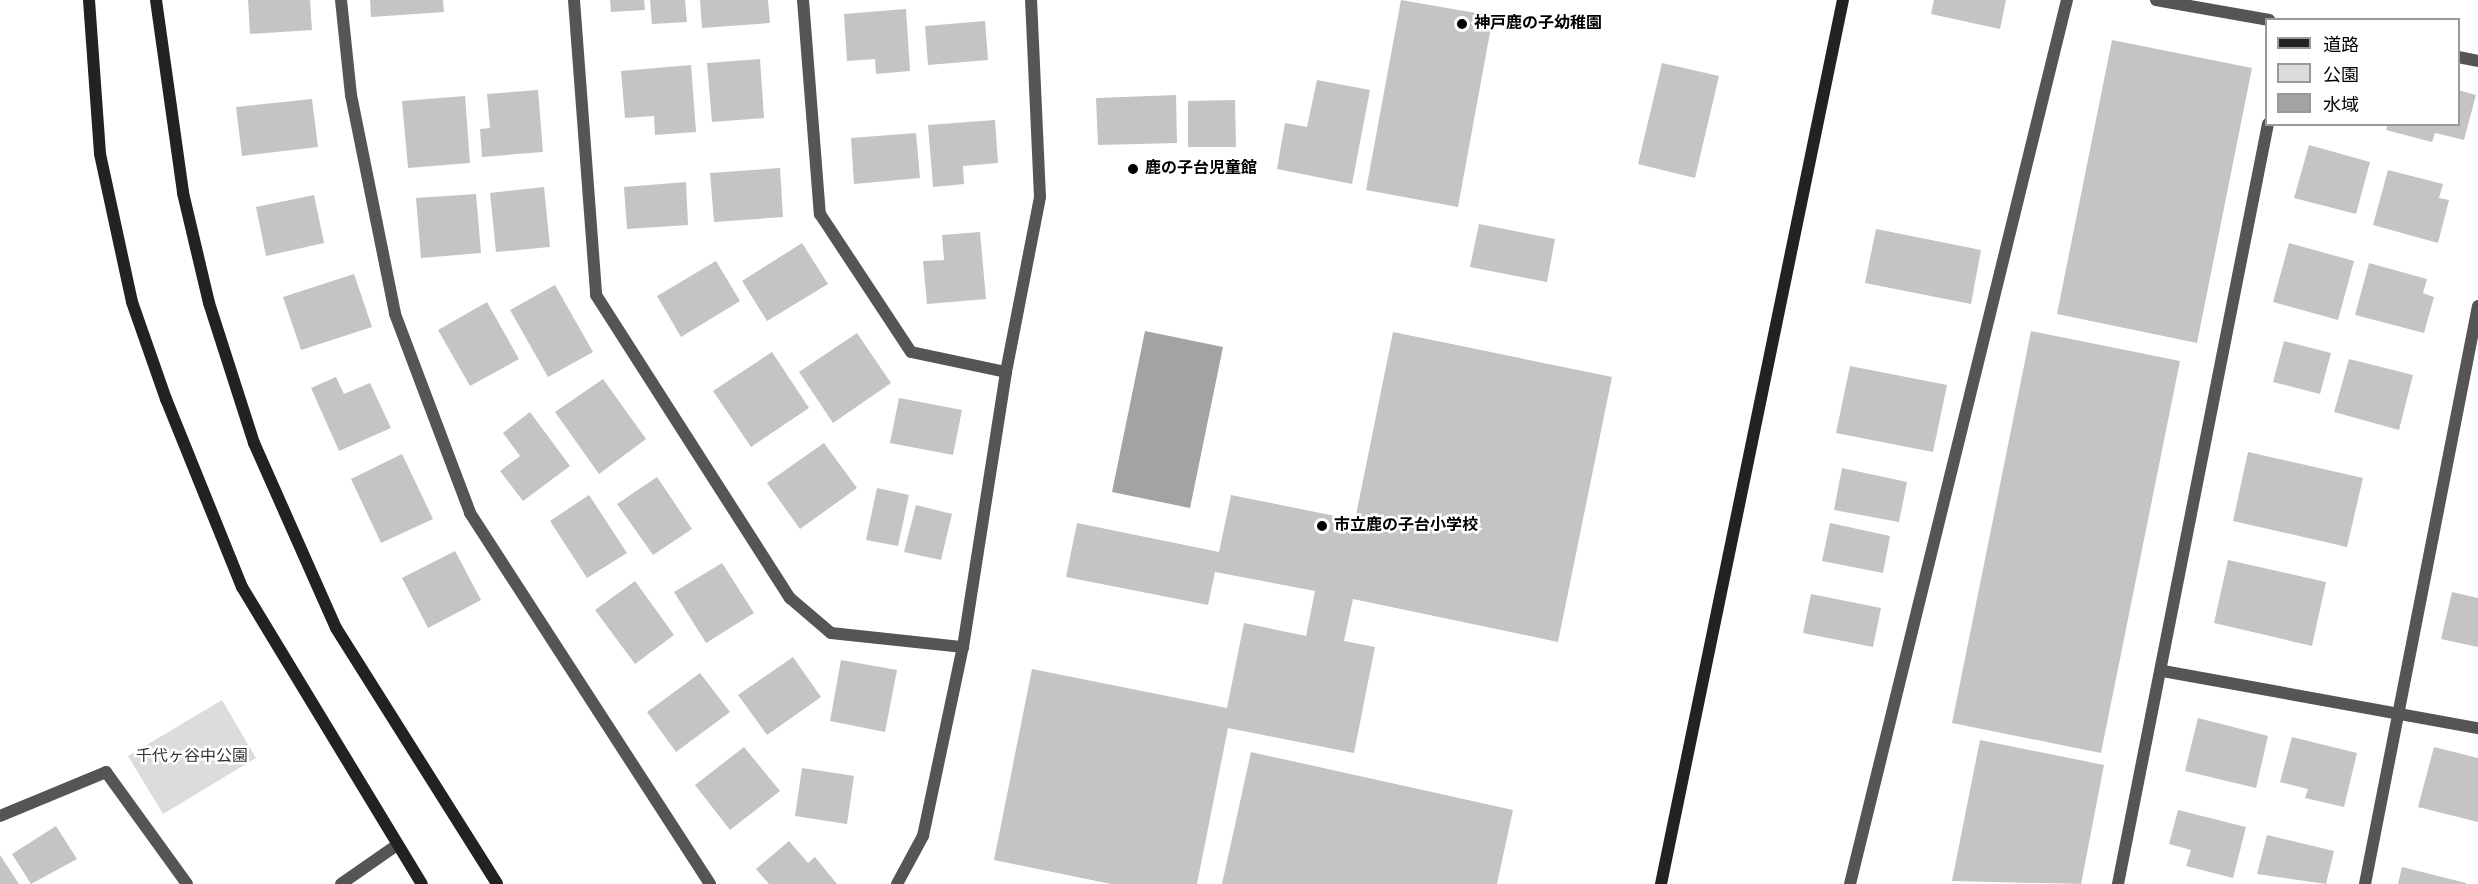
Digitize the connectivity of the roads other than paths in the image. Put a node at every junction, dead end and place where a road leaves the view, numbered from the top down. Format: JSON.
{"nodes":[{"id":1,"x":89,"y":0,"type":"edge"},
{"id":2,"x":156,"y":0,"type":"edge"},
{"id":3,"x":340,"y":0,"type":"edge"},
{"id":4,"x":574,"y":0,"type":"edge"},
{"id":5,"x":803,"y":0,"type":"edge"},
{"id":6,"x":1031,"y":0,"type":"edge"},
{"id":7,"x":1843,"y":0,"type":"edge"},
{"id":8,"x":2067,"y":0,"type":"edge"},
{"id":9,"x":2156,"y":0,"type":"edge"},
{"id":10,"x":2265,"y":19,"type":"edge"},
{"id":11,"x":2460,"y":57,"type":"edge"},
{"id":12,"x":2478,"y":61,"type":"edge"},
{"id":13,"x":2268,"y":126,"type":"edge"},
{"id":14,"x":2478,"y":306,"type":"edge"},
{"id":15,"x":1006,"y":372,"type":"junction"},
{"id":16,"x":963,"y":647,"type":"junction"},
{"id":17,"x":2163,"y":671,"type":"junction"},
{"id":18,"x":2398,"y":715,"type":"junction"},
{"id":19,"x":2478,"y":728,"type":"edge"},
{"id":20,"x":0,"y":816,"type":"edge"},
{"id":21,"x":397,"y":845,"type":"junction"},
{"id":22,"x":187,"y":884,"type":"edge"},
{"id":23,"x":340,"y":884,"type":"edge"},
{"id":24,"x":422,"y":884,"type":"edge"},
{"id":25,"x":497,"y":884,"type":"edge"},
{"id":26,"x":710,"y":884,"type":"edge"},
{"id":27,"x":897,"y":884,"type":"edge"},
{"id":28,"x":1661,"y":884,"type":"edge"},
{"id":29,"x":1850,"y":884,"type":"edge"},
{"id":30,"x":2118,"y":884,"type":"edge"},
{"id":31,"x":2365,"y":884,"type":"edge"}],
"edges":[{"from":1,"to":21,"type":"street"},
{"from":2,"to":25,"type":"street"},
{"from":3,"to":26,"type":"street"},
{"from":4,"to":16,"type":"street"},
{"from":5,"to":15,"type":"street"},
{"from":6,"to":15,"type":"street"},
{"from":7,"to":28,"type":"street"},
{"from":8,"to":29,"type":"street"},
{"from":9,"to":10,"type":"street"},
{"from":11,"to":12,"type":"street"},
{"from":13,"to":17,"type":"street"},
{"from":14,"to":18,"type":"street"},
{"from":15,"to":16,"type":"street"},
{"from":16,"to":27,"type":"street"},
{"from":17,"to":18,"type":"street"},
{"from":17,"to":30,"type":"street"},
{"from":18,"to":19,"type":"street"},
{"from":18,"to":31,"type":"street"},
{"from":20,"to":22,"type":"street"},
{"from":21,"to":23,"type":"street"},
{"from":21,"to":24,"type":"street"}]}
